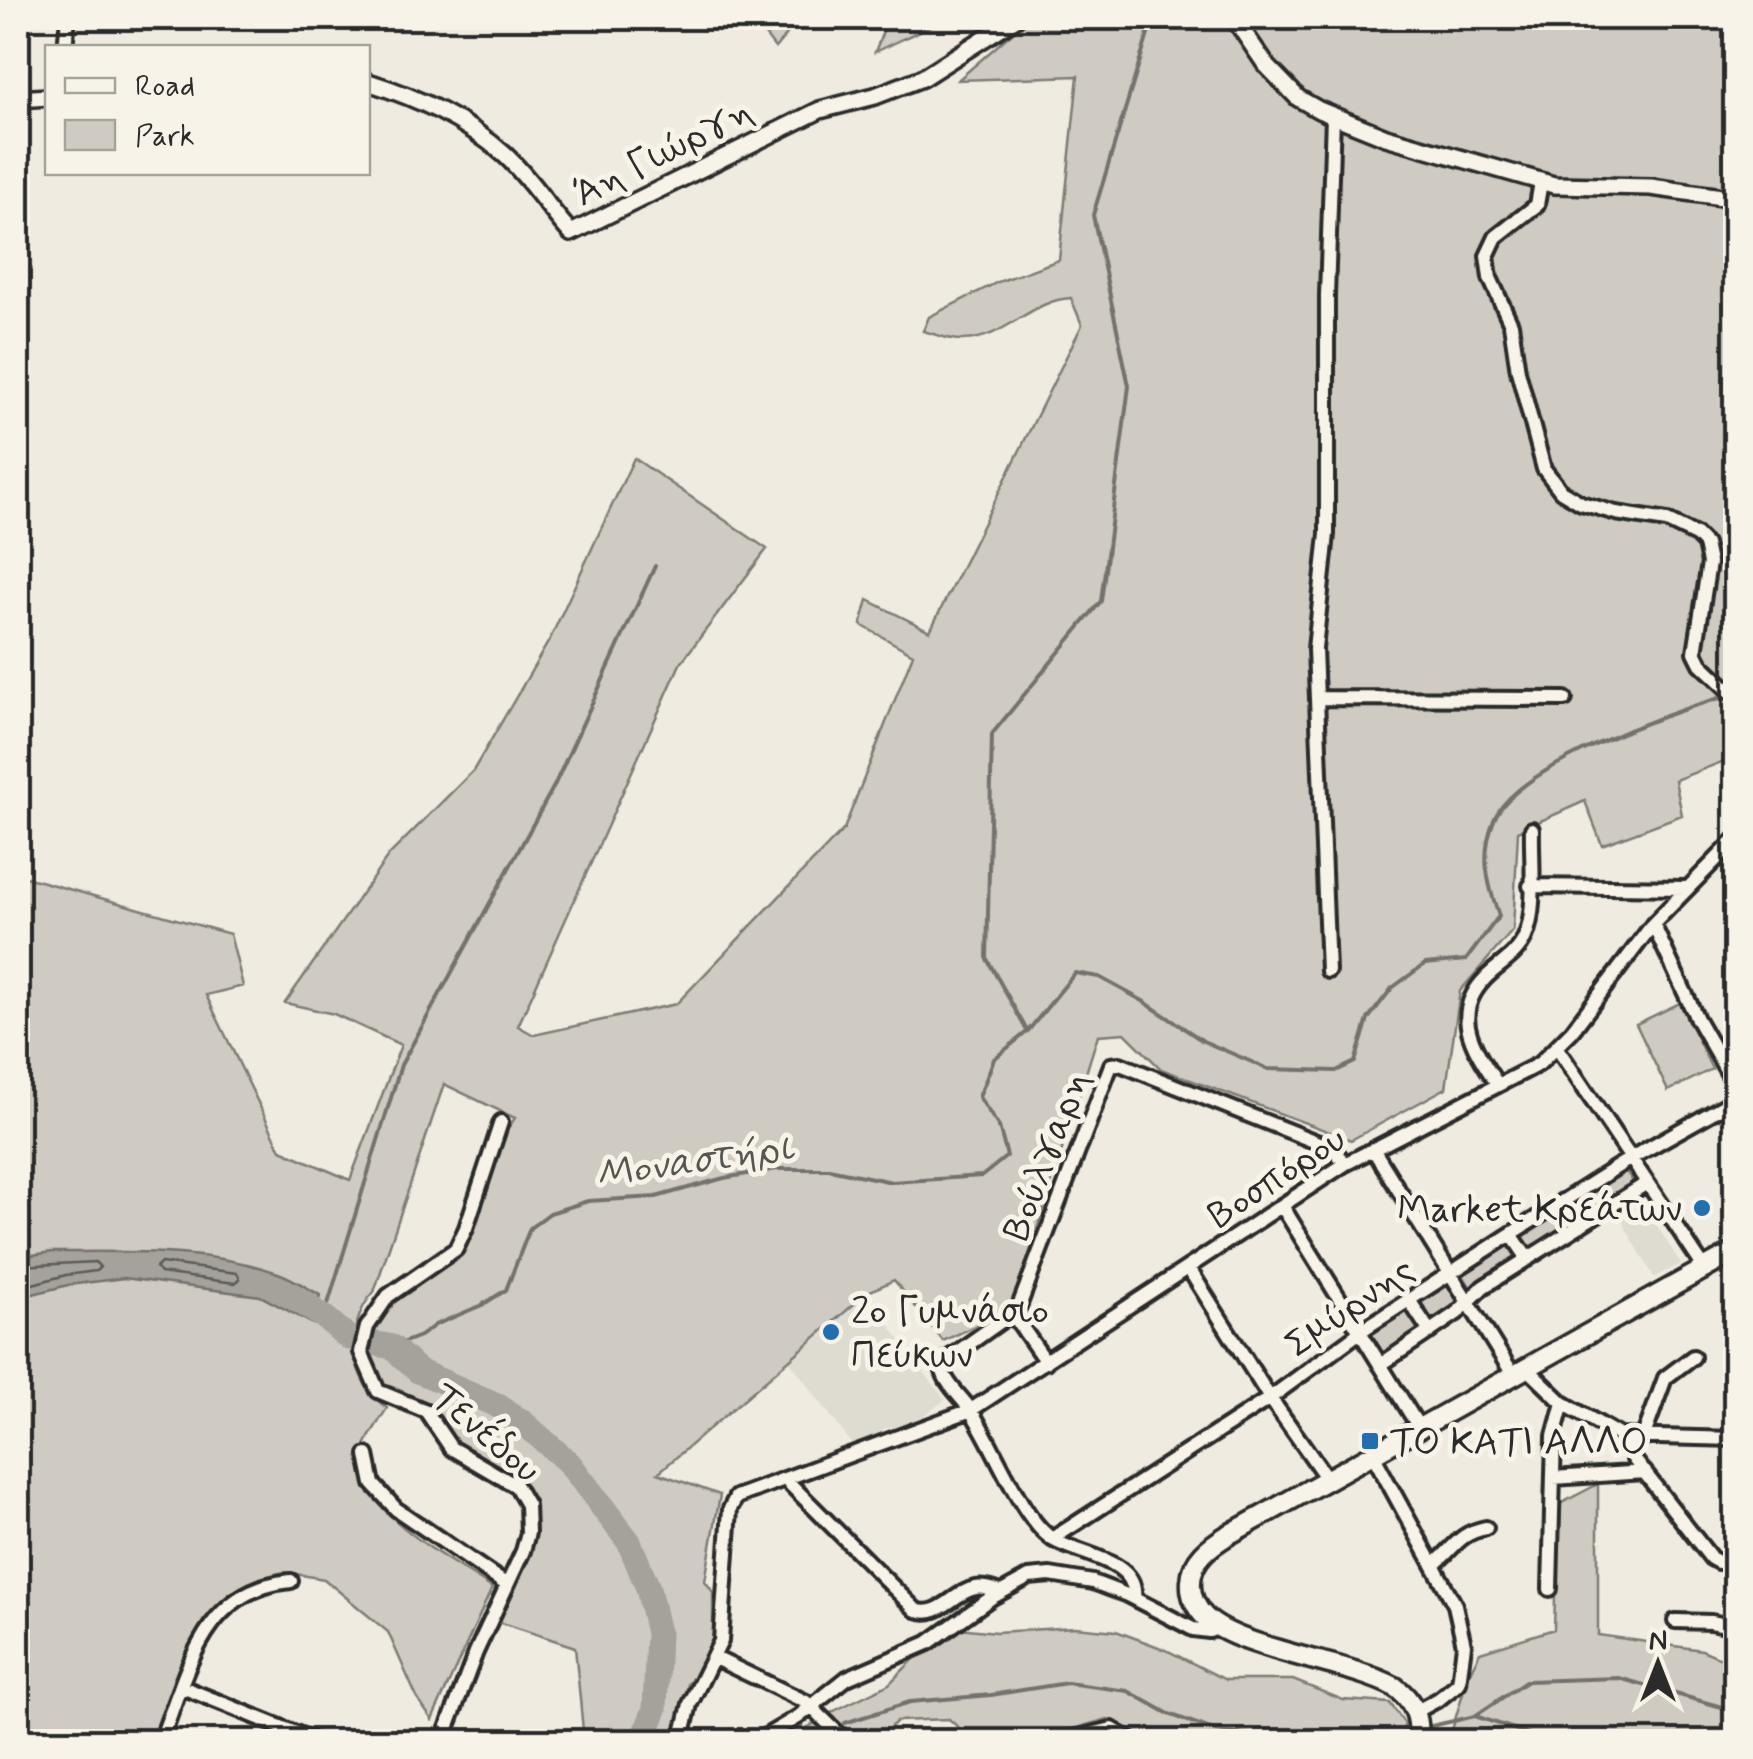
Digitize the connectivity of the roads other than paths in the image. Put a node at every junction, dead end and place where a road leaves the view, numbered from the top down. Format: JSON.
{"nodes":[{"id":1,"x":68,"y":18,"type":"edge"},
{"id":2,"x":1016,"y":18,"type":"edge"},
{"id":3,"x":1234,"y":18,"type":"edge"},
{"id":4,"x":65,"y":45,"type":"edge"},
{"id":5,"x":370,"y":83,"type":"edge"},
{"id":6,"x":45,"y":97,"type":"edge"},
{"id":7,"x":18,"y":98,"type":"edge"},
{"id":8,"x":1333,"y":116,"type":"junction"},
{"id":9,"x":1541,"y":182,"type":"junction"},
{"id":10,"x":1736,"y":200,"type":"edge"},
{"id":11,"x":1736,"y":697,"type":"edge"},
{"id":12,"x":1319,"y":698,"type":"junction"},
{"id":13,"x":1565,"y":699,"type":"dead end"},
{"id":14,"x":1532,"y":830,"type":"dead end"},
{"id":15,"x":1736,"y":839,"type":"edge"},
{"id":16,"x":1530,"y":886,"type":"junction"},
{"id":17,"x":1686,"y":888,"type":"junction"},
{"id":18,"x":1653,"y":924,"type":"junction"},
{"id":19,"x":1328,"y":970,"type":"dead end"},
{"id":20,"x":1557,"y":1048,"type":"junction"},
{"id":21,"x":1730,"y":1069,"type":"edge"},
{"id":22,"x":1498,"y":1085,"type":"junction"},
{"id":23,"x":1736,"y":1087,"type":"edge"},
{"id":24,"x":1736,"y":1099,"type":"edge"},
{"id":25,"x":501,"y":1122,"type":"dead end"},
{"id":26,"x":1373,"y":1148,"type":"junction"},
{"id":27,"x":1631,"y":1158,"type":"junction"},
{"id":28,"x":1346,"y":1164,"type":"junction"},
{"id":29,"x":1648,"y":1183,"type":"junction"},
{"id":30,"x":1562,"y":1201,"type":"junction"},
{"id":31,"x":1282,"y":1206,"type":"junction"},
{"id":32,"x":1580,"y":1226,"type":"junction"},
{"id":33,"x":1511,"y":1234,"type":"junction"},
{"id":34,"x":1736,"y":1252,"type":"edge"},
{"id":35,"x":1528,"y":1258,"type":"junction"},
{"id":36,"x":1705,"y":1269,"type":"junction"},
{"id":37,"x":1188,"y":1270,"type":"junction"},
{"id":38,"x":1451,"y":1272,"type":"junction"},
{"id":39,"x":1409,"y":1300,"type":"junction"},
{"id":40,"x":1469,"y":1302,"type":"junction"},
{"id":41,"x":1014,"y":1316,"type":"junction"},
{"id":42,"x":1430,"y":1332,"type":"junction"},
{"id":43,"x":1361,"y":1334,"type":"junction"},
{"id":44,"x":1693,"y":1357,"type":"dead end"},
{"id":45,"x":1046,"y":1362,"type":"junction"},
{"id":46,"x":1380,"y":1365,"type":"junction"},
{"id":47,"x":1520,"y":1372,"type":"junction"},
{"id":48,"x":1270,"y":1398,"type":"junction"},
{"id":49,"x":1563,"y":1403,"type":"junction"},
{"id":50,"x":971,"y":1410,"type":"junction"},
{"id":51,"x":1420,"y":1429,"type":"junction"},
{"id":52,"x":1627,"y":1438,"type":"junction"},
{"id":53,"x":1643,"y":1438,"type":"junction"},
{"id":54,"x":1736,"y":1440,"type":"edge"},
{"id":55,"x":367,"y":1456,"type":"dead end"},
{"id":56,"x":1373,"y":1456,"type":"junction"},
{"id":57,"x":1644,"y":1472,"type":"junction"},
{"id":58,"x":1553,"y":1478,"type":"junction"},
{"id":59,"x":1328,"y":1480,"type":"junction"},
{"id":60,"x":786,"y":1481,"type":"junction"},
{"id":61,"x":1486,"y":1528,"type":"dead end"},
{"id":62,"x":1052,"y":1539,"type":"junction"},
{"id":63,"x":1736,"y":1562,"type":"edge"},
{"id":64,"x":1433,"y":1565,"type":"junction"},
{"id":65,"x":291,"y":1581,"type":"dead end"},
{"id":66,"x":507,"y":1584,"type":"junction"},
{"id":67,"x":1550,"y":1589,"type":"dead end"},
{"id":68,"x":1000,"y":1592,"type":"junction"},
{"id":69,"x":1134,"y":1598,"type":"junction"},
{"id":70,"x":1675,"y":1621,"type":"dead end"},
{"id":71,"x":1220,"y":1627,"type":"junction"},
{"id":72,"x":1736,"y":1627,"type":"edge"},
{"id":73,"x":714,"y":1658,"type":"junction"},
{"id":74,"x":182,"y":1687,"type":"junction"},
{"id":75,"x":812,"y":1707,"type":"junction"},
{"id":76,"x":1417,"y":1728,"type":"edge"},
{"id":77,"x":1100,"y":1736,"type":"edge"},
{"id":78,"x":1062,"y":1741,"type":"edge"},
{"id":79,"x":160,"y":1742,"type":"edge"},
{"id":80,"x":318,"y":1742,"type":"edge"},
{"id":81,"x":442,"y":1742,"type":"edge"},
{"id":82,"x":681,"y":1742,"type":"edge"},
{"id":83,"x":756,"y":1742,"type":"edge"},
{"id":84,"x":847,"y":1742,"type":"edge"},
{"id":85,"x":1134,"y":1742,"type":"edge"}],
"edges":[{"from":1,"to":4,"type":"street"},
{"from":2,"to":5,"type":"street","name":"Άη Γιώργη"},
{"from":3,"to":8,"type":"street"},
{"from":6,"to":7,"type":"street"},
{"from":8,"to":9,"type":"street"},
{"from":8,"to":12,"type":"street"},
{"from":9,"to":10,"type":"street"},
{"from":9,"to":11,"type":"street"},
{"from":12,"to":13,"type":"street"},
{"from":12,"to":19,"type":"street"},
{"from":14,"to":16,"type":"street"},
{"from":15,"to":17,"type":"street","name":"Βοσπόρου"},
{"from":16,"to":17,"type":"street"},
{"from":16,"to":22,"type":"street"},
{"from":17,"to":18,"type":"street","name":"Βοσπόρου"},
{"from":18,"to":20,"type":"street","name":"Βοσπόρου"},
{"from":18,"to":21,"type":"street"},
{"from":20,"to":22,"type":"street","name":"Βοσπόρου"},
{"from":20,"to":27,"type":"street"},
{"from":21,"to":23,"type":"street"},
{"from":22,"to":26,"type":"street","name":"Βοσπόρου"},
{"from":24,"to":27,"type":"street","name":"Σμύρνης"},
{"from":25,"to":66,"type":"street","name":"Τενέδου"},
{"from":26,"to":28,"type":"street","name":"Βοσπόρου"},
{"from":26,"to":38,"type":"street"},
{"from":27,"to":29,"type":"street"},
{"from":27,"to":30,"type":"street","name":"Σμύρνης"},
{"from":28,"to":31,"type":"street","name":"Βοσπόρου"},
{"from":28,"to":41,"type":"street","name":"Βούλγαρη"},
{"from":29,"to":32,"type":"street"},
{"from":29,"to":36,"type":"street"},
{"from":30,"to":32,"type":"street"},
{"from":30,"to":33,"type":"street","name":"Σμύρνης"},
{"from":31,"to":37,"type":"street","name":"Βοσπόρου"},
{"from":31,"to":43,"type":"street"},
{"from":32,"to":35,"type":"street"},
{"from":33,"to":35,"type":"street"},
{"from":33,"to":38,"type":"street","name":"Σμύρνης"},
{"from":34,"to":36,"type":"main road"},
{"from":35,"to":40,"type":"street"},
{"from":36,"to":47,"type":"main road"},
{"from":37,"to":45,"type":"street","name":"Βοσπόρου"},
{"from":37,"to":48,"type":"street"},
{"from":38,"to":39,"type":"street","name":"Σμύρνης"},
{"from":38,"to":40,"type":"street"},
{"from":39,"to":42,"type":"street"},
{"from":39,"to":43,"type":"street","name":"Σμύρνης"},
{"from":40,"to":42,"type":"street"},
{"from":40,"to":47,"type":"street"},
{"from":41,"to":45,"type":"street"},
{"from":41,"to":50,"type":"street"},
{"from":42,"to":46,"type":"street"},
{"from":43,"to":46,"type":"street"},
{"from":43,"to":48,"type":"street","name":"Σμύρνης"},
{"from":44,"to":53,"type":"street"},
{"from":45,"to":50,"type":"street","name":"Βοσπόρου"},
{"from":46,"to":51,"type":"street"},
{"from":47,"to":49,"type":"street"},
{"from":47,"to":51,"type":"main road"},
{"from":48,"to":59,"type":"street"},
{"from":48,"to":62,"type":"street","name":"Σμύρνης"},
{"from":49,"to":52,"type":"street"},
{"from":49,"to":58,"type":"street"},
{"from":50,"to":60,"type":"street","name":"Βοσπόρου"},
{"from":50,"to":62,"type":"street"},
{"from":51,"to":56,"type":"main road"},
{"from":52,"to":53,"type":"street"},
{"from":52,"to":57,"type":"street"},
{"from":53,"to":54,"type":"street"},
{"from":55,"to":66,"type":"street"},
{"from":56,"to":59,"type":"main road"},
{"from":56,"to":64,"type":"street"},
{"from":57,"to":58,"type":"street"},
{"from":57,"to":63,"type":"street"},
{"from":58,"to":67,"type":"street"},
{"from":59,"to":71,"type":"main road"},
{"from":60,"to":68,"type":"street"},
{"from":60,"to":73,"type":"street","name":"Βοσπόρου"},
{"from":61,"to":64,"type":"street"},
{"from":62,"to":69,"type":"street"},
{"from":64,"to":76,"type":"street"},
{"from":65,"to":74,"type":"street"},
{"from":66,"to":81,"type":"street","name":"Τενέδου"},
{"from":68,"to":69,"type":"street"},
{"from":68,"to":75,"type":"street"},
{"from":69,"to":71,"type":"street"},
{"from":70,"to":72,"type":"street"},
{"from":71,"to":76,"type":"main road"},
{"from":73,"to":75,"type":"street"},
{"from":73,"to":82,"type":"street"},
{"from":74,"to":79,"type":"street"},
{"from":74,"to":80,"type":"street"},
{"from":75,"to":83,"type":"street"},
{"from":75,"to":84,"type":"street"},
{"from":77,"to":78,"type":"street"},
{"from":77,"to":85,"type":"street"}]}
